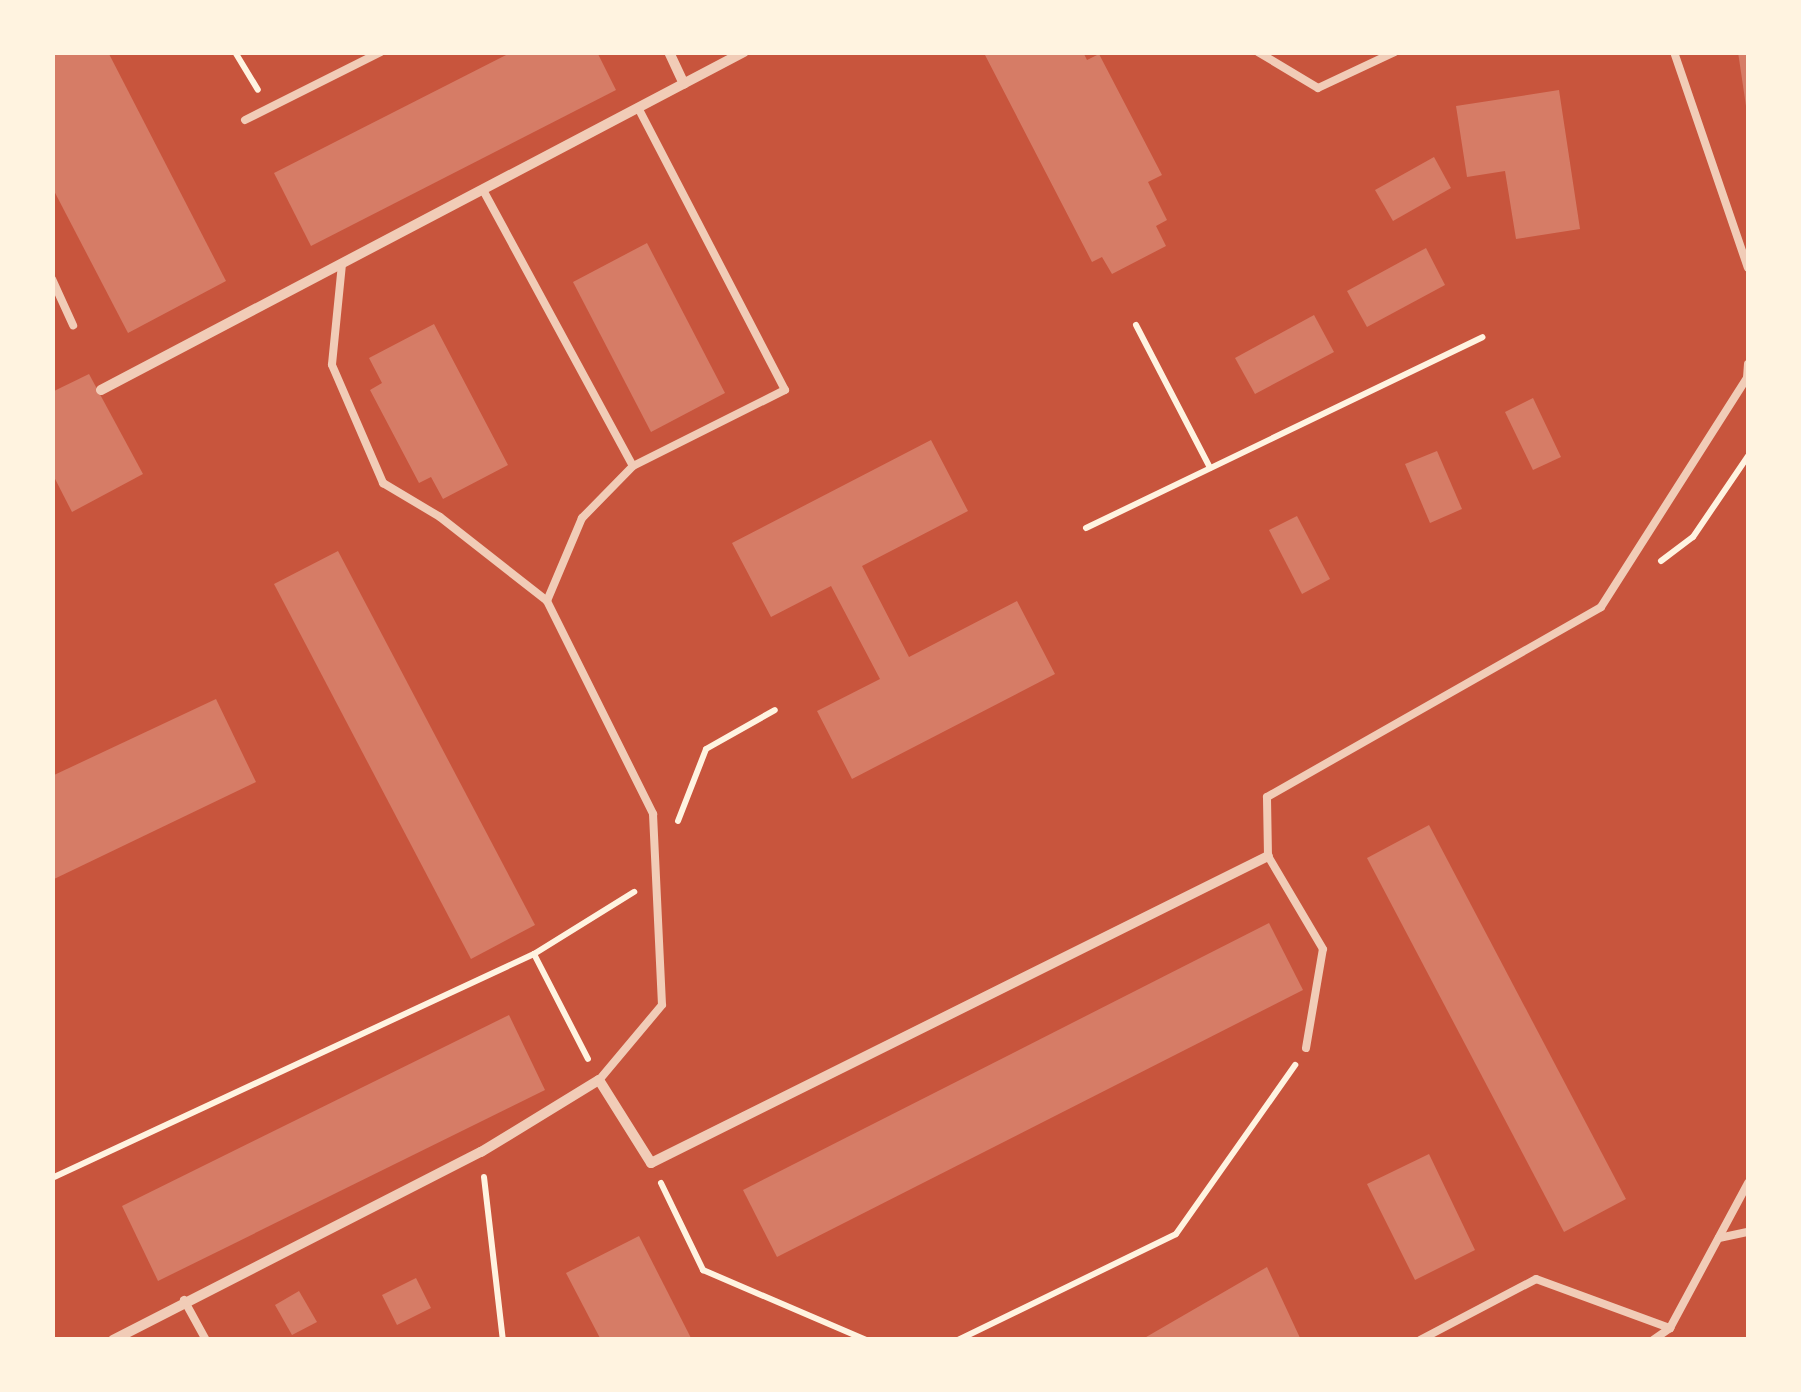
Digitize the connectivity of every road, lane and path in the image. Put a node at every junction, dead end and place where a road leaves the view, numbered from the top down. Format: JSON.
{"nodes":[{"id":1,"x":235,"y":52,"type":"edge"},
{"id":2,"x":381,"y":52,"type":"edge"},
{"id":3,"x":669,"y":52,"type":"edge"},
{"id":4,"x":744,"y":52,"type":"edge"},
{"id":5,"x":1258,"y":52,"type":"edge"},
{"id":6,"x":1395,"y":52,"type":"edge"},
{"id":7,"x":1674,"y":52,"type":"edge"},
{"id":8,"x":684,"y":84,"type":"junction"},
{"id":9,"x":268,"y":108,"type":"junction"},
{"id":10,"x":638,"y":108,"type":"junction"},
{"id":11,"x":245,"y":120,"type":"dead end"},
{"id":12,"x":484,"y":190,"type":"junction"},
{"id":13,"x":342,"y":264,"type":"junction"},
{"id":14,"x":1748,"y":268,"type":"edge"},
{"id":15,"x":52,"y":279,"type":"edge"},
{"id":16,"x":1136,"y":324,"type":"dead end"},
{"id":17,"x":73,"y":325,"type":"dead end"},
{"id":18,"x":1482,"y":337,"type":"dead end"},
{"id":19,"x":1748,"y":364,"type":"edge"},
{"id":20,"x":102,"y":390,"type":"dead end"},
{"id":21,"x":1748,"y":456,"type":"edge"},
{"id":22,"x":633,"y":466,"type":"junction"},
{"id":23,"x":1210,"y":468,"type":"junction"},
{"id":24,"x":1086,"y":528,"type":"dead end"},
{"id":25,"x":1647,"y":572,"type":"dead end"},
{"id":26,"x":548,"y":601,"type":"junction"},
{"id":27,"x":774,"y":710,"type":"dead end"},
{"id":28,"x":678,"y":823,"type":"dead end"},
{"id":29,"x":1268,"y":856,"type":"junction"},
{"id":30,"x":656,"y":878,"type":"junction"},
{"id":31,"x":534,"y":954,"type":"junction"},
{"id":32,"x":1306,"y":1048,"type":"joint"},
{"id":33,"x":599,"y":1080,"type":"junction"},
{"id":34,"x":481,"y":1152,"type":"junction"},
{"id":35,"x":651,"y":1163,"type":"junction"},
{"id":36,"x":52,"y":1178,"type":"edge"},
{"id":37,"x":1748,"y":1184,"type":"edge"},
{"id":38,"x":1748,"y":1232,"type":"edge"},
{"id":39,"x":1719,"y":1238,"type":"junction"},
{"id":40,"x":184,"y":1300,"type":"junction"},
{"id":41,"x":1670,"y":1328,"type":"junction"},
{"id":42,"x":113,"y":1340,"type":"edge"},
{"id":43,"x":206,"y":1340,"type":"edge"},
{"id":44,"x":504,"y":1340,"type":"edge"},
{"id":45,"x":866,"y":1340,"type":"edge"},
{"id":46,"x":958,"y":1340,"type":"edge"},
{"id":47,"x":1420,"y":1340,"type":"edge"},
{"id":48,"x":1653,"y":1340,"type":"edge"},
{"id":49,"x":1670,"y":1340,"type":"edge"}],
"edges":[{"from":1,"to":9,"type":"path"},
{"from":2,"to":9,"type":"lane"},
{"from":3,"to":8,"type":"street"},
{"from":4,"to":8,"type":"street"},
{"from":5,"to":6,"type":"lane"},
{"from":7,"to":14,"type":"lane"},
{"from":8,"to":10,"type":"street"},
{"from":9,"to":11,"type":"lane"},
{"from":10,"to":12,"type":"street"},
{"from":10,"to":22,"type":"lane"},
{"from":12,"to":13,"type":"street"},
{"from":12,"to":22,"type":"lane"},
{"from":13,"to":20,"type":"street"},
{"from":13,"to":26,"type":"lane"},
{"from":15,"to":17,"type":"lane"},
{"from":16,"to":23,"type":"path"},
{"from":18,"to":23,"type":"path"},
{"from":19,"to":29,"type":"lane"},
{"from":21,"to":25,"type":"path"},
{"from":22,"to":26,"type":"lane"},
{"from":23,"to":24,"type":"path"},
{"from":26,"to":30,"type":"lane"},
{"from":27,"to":28,"type":"path"},
{"from":29,"to":32,"type":"lane"},
{"from":29,"to":35,"type":"street"},
{"from":30,"to":31,"type":"path"},
{"from":30,"to":33,"type":"lane"},
{"from":31,"to":33,"type":"path"},
{"from":31,"to":36,"type":"path"},
{"from":32,"to":46,"type":"path"},
{"from":33,"to":34,"type":"street"},
{"from":33,"to":35,"type":"street"},
{"from":34,"to":40,"type":"street"},
{"from":34,"to":44,"type":"path"},
{"from":35,"to":45,"type":"path"},
{"from":37,"to":39,"type":"lane"},
{"from":38,"to":39,"type":"lane"},
{"from":39,"to":41,"type":"lane"},
{"from":40,"to":42,"type":"street"},
{"from":40,"to":43,"type":"lane"},
{"from":41,"to":47,"type":"lane"},
{"from":41,"to":48,"type":"lane"},
{"from":41,"to":49,"type":"lane"}]}
